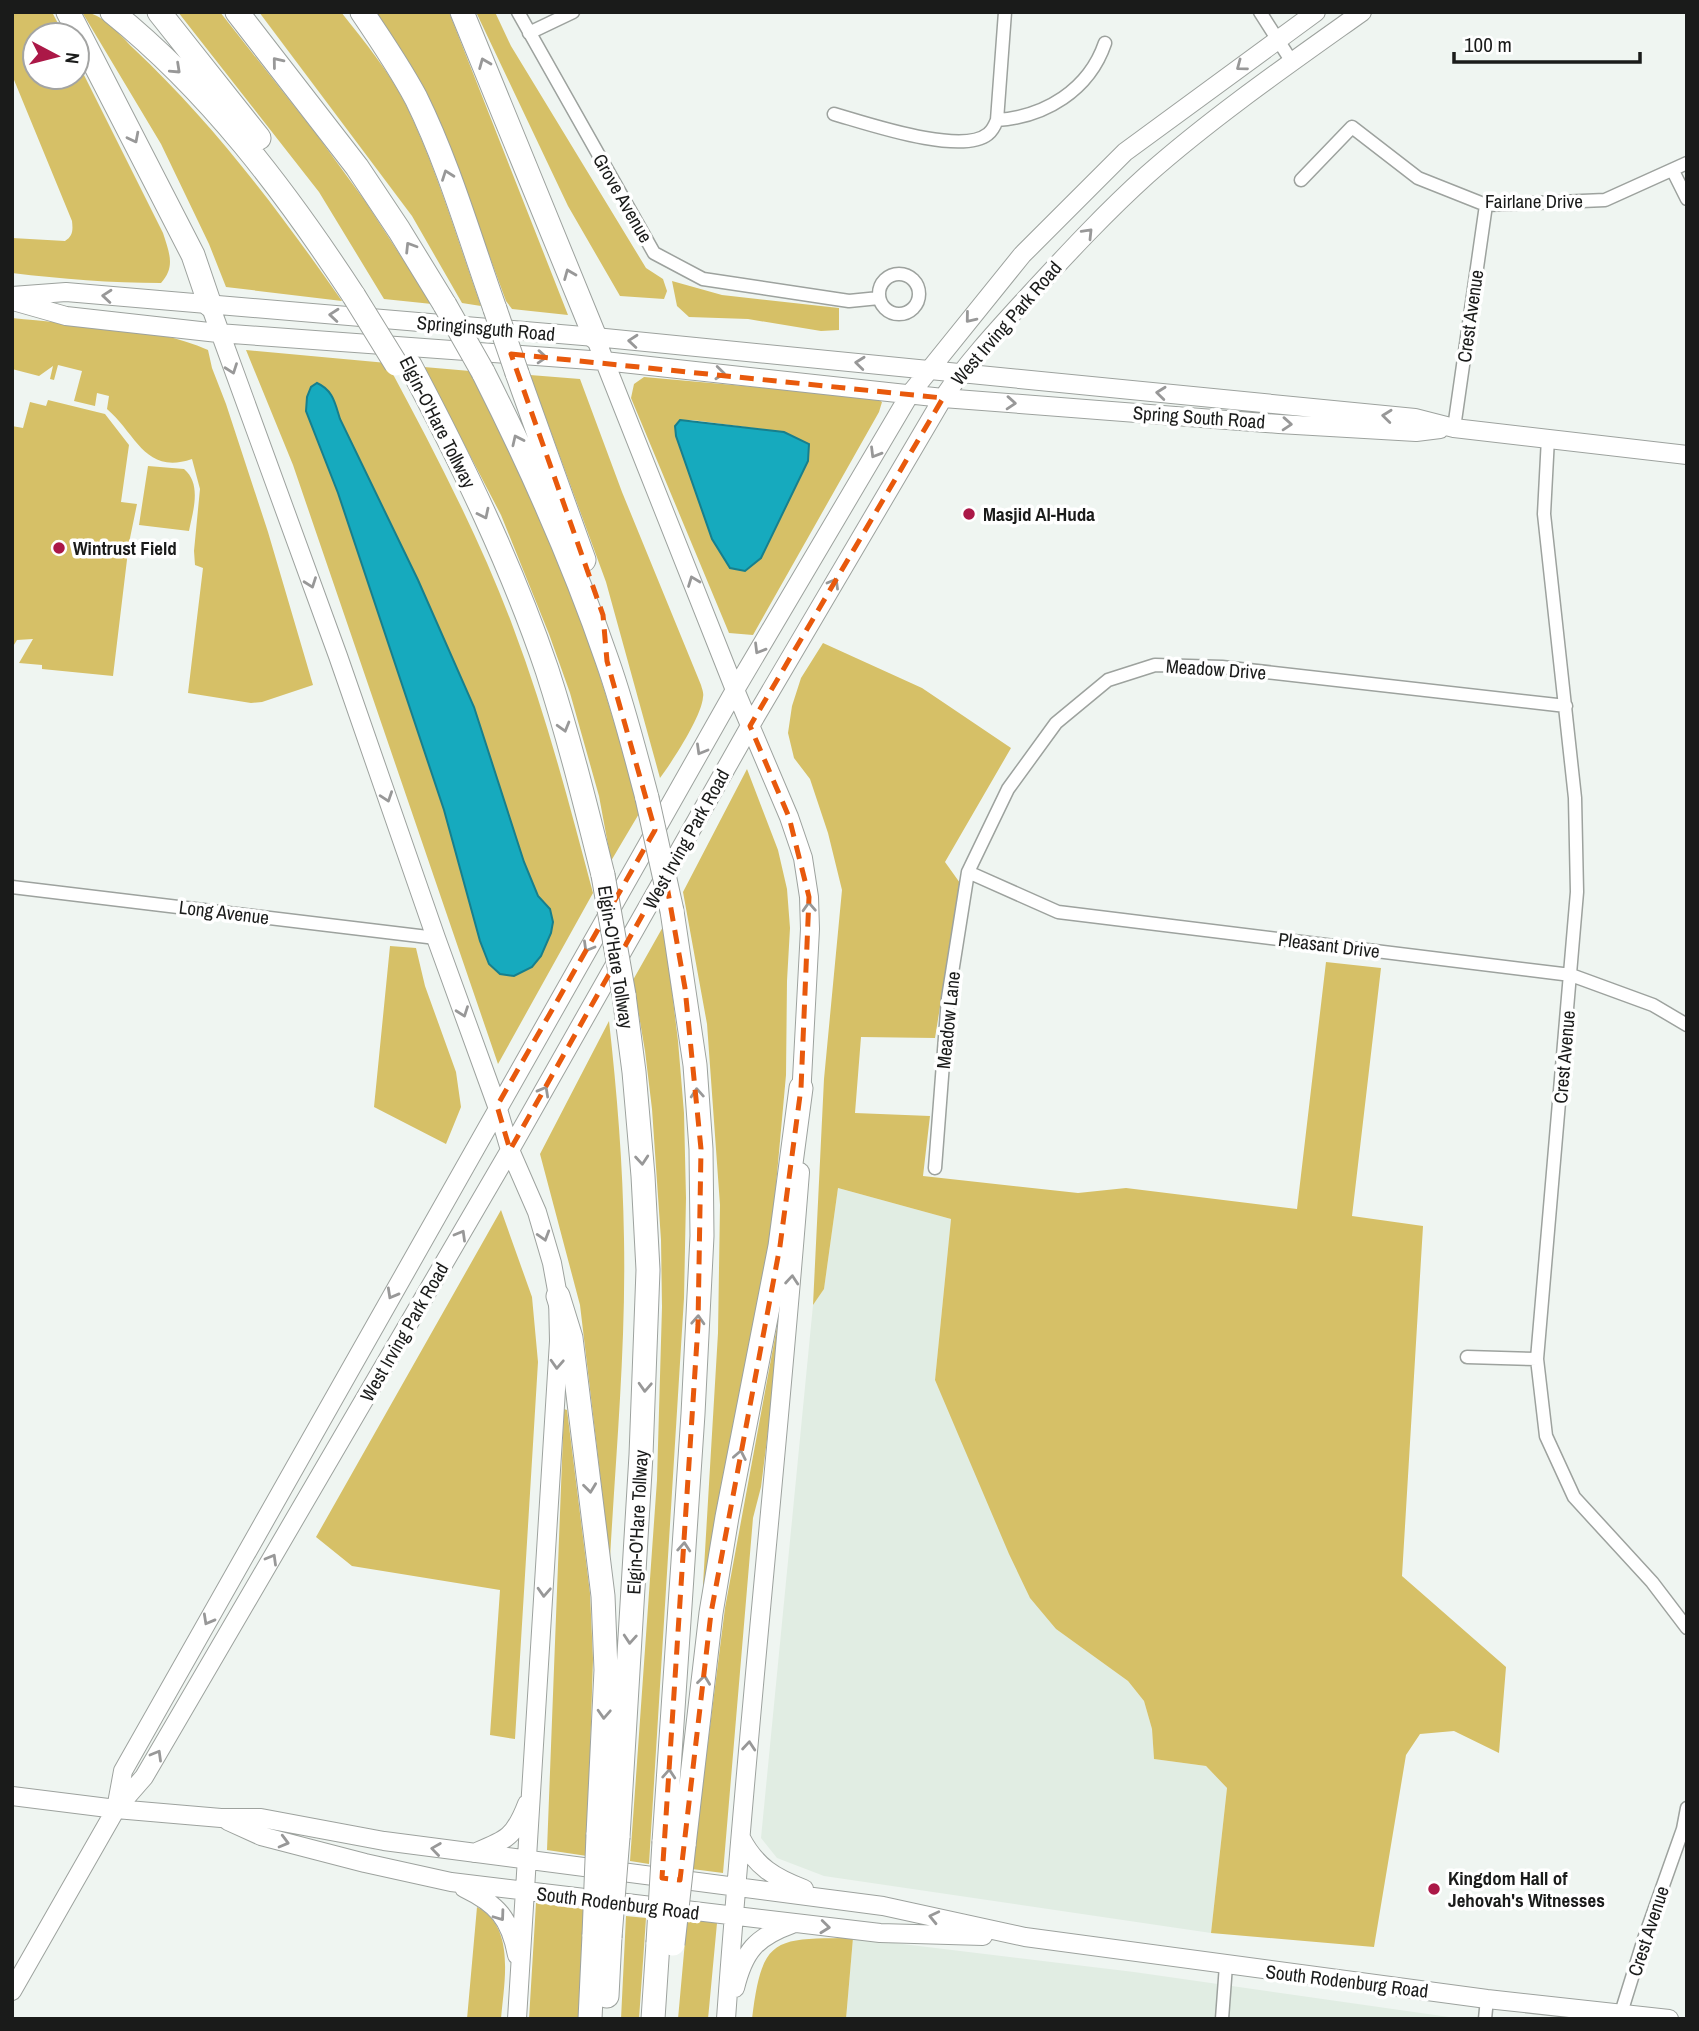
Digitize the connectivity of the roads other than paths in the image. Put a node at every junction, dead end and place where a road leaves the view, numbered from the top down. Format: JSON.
{"nodes":[{"id":1,"x":68,"y":12,"type":"edge"},
{"id":2,"x":159,"y":12,"type":"edge"},
{"id":3,"x":237,"y":12,"type":"edge"},
{"id":4,"x":362,"y":12,"type":"edge"},
{"id":5,"x":462,"y":12,"type":"edge"},
{"id":6,"x":518,"y":12,"type":"edge"},
{"id":7,"x":573,"y":12,"type":"edge"},
{"id":8,"x":1005,"y":12,"type":"edge"},
{"id":9,"x":1260,"y":12,"type":"edge"},
{"id":10,"x":1316,"y":12,"type":"edge"},
{"id":11,"x":1362,"y":12,"type":"edge"},
{"id":12,"x":119,"y":18,"type":"edge"},
{"id":13,"x":528,"y":33,"type":"junction"},
{"id":14,"x":1277,"y":39,"type":"junction"},
{"id":15,"x":1105,"y":43,"type":"dead end"},
{"id":16,"x":1292,"y":62,"type":"junction"},
{"id":17,"x":834,"y":114,"type":"dead end"},
{"id":18,"x":997,"y":120,"type":"junction"},
{"id":19,"x":1687,"y":163,"type":"edge"},
{"id":20,"x":1673,"y":171,"type":"junction"},
{"id":21,"x":1301,"y":180,"type":"dead end"},
{"id":22,"x":1687,"y":200,"type":"edge"},
{"id":23,"x":1486,"y":205,"type":"junction"},
{"id":24,"x":362,"y":297,"type":"junction"},
{"id":25,"x":12,"y":298,"type":"edge"},
{"id":26,"x":879,"y":298,"type":"dead end"},
{"id":27,"x":210,"y":305,"type":"junction"},
{"id":28,"x":218,"y":333,"type":"junction"},
{"id":29,"x":595,"y":337,"type":"junction"},
{"id":30,"x":604,"y":361,"type":"junction"},
{"id":31,"x":928,"y":371,"type":"junction"},
{"id":32,"x":959,"y":374,"type":"junction"},
{"id":33,"x":910,"y":394,"type":"junction"},
{"id":34,"x":943,"y":398,"type":"junction"},
{"id":35,"x":1454,"y":428,"type":"junction"},
{"id":36,"x":1548,"y":438,"type":"junction"},
{"id":37,"x":1687,"y":455,"type":"edge"},
{"id":38,"x":607,"y":661,"type":"junction"},
{"id":39,"x":735,"y":690,"type":"junction"},
{"id":40,"x":1566,"y":706,"type":"junction"},
{"id":41,"x":750,"y":726,"type":"junction"},
{"id":42,"x":968,"y":872,"type":"junction"},
{"id":43,"x":12,"y":887,"type":"edge"},
{"id":44,"x":436,"y":938,"type":"junction"},
{"id":45,"x":1571,"y":975,"type":"junction"},
{"id":46,"x":1687,"y":1025,"type":"edge"},
{"id":47,"x":801,"y":1088,"type":"junction"},
{"id":48,"x":498,"y":1106,"type":"junction"},
{"id":49,"x":510,"y":1150,"type":"junction"},
{"id":50,"x":935,"y":1168,"type":"dead end"},
{"id":51,"x":558,"y":1296,"type":"junction"},
{"id":52,"x":1467,"y":1357,"type":"dead end"},
{"id":53,"x":1537,"y":1359,"type":"junction"},
{"id":54,"x":1687,"y":1628,"type":"edge"},
{"id":55,"x":532,"y":1791,"type":"junction"},
{"id":56,"x":12,"y":1796,"type":"edge"},
{"id":57,"x":1687,"y":1808,"type":"edge"},
{"id":58,"x":116,"y":1809,"type":"junction"},
{"id":59,"x":221,"y":1818,"type":"junction"},
{"id":60,"x":608,"y":1836,"type":"junction"},
{"id":61,"x":741,"y":1838,"type":"junction"},
{"id":62,"x":674,"y":1843,"type":"junction"},
{"id":63,"x":472,"y":1854,"type":"junction"},
{"id":64,"x":528,"y":1861,"type":"junction"},
{"id":65,"x":451,"y":1882,"type":"junction"},
{"id":66,"x":736,"y":1887,"type":"junction"},
{"id":67,"x":526,"y":1892,"type":"junction"},
{"id":68,"x":834,"y":1899,"type":"junction"},
{"id":69,"x":733,"y":1916,"type":"junction"},
{"id":70,"x":795,"y":1923,"type":"junction"},
{"id":71,"x":602,"y":1936,"type":"junction"},
{"id":72,"x":1025,"y":1937,"type":"junction"},
{"id":73,"x":665,"y":1944,"type":"junction"},
{"id":74,"x":1226,"y":1965,"type":"junction"},
{"id":75,"x":520,"y":1972,"type":"junction"},
{"id":76,"x":12,"y":1991,"type":"edge"},
{"id":77,"x":1487,"y":1999,"type":"junction"},
{"id":78,"x":1621,"y":2013,"type":"junction"},
{"id":79,"x":726,"y":2018,"type":"edge"},
{"id":80,"x":517,"y":2019,"type":"edge"},
{"id":81,"x":590,"y":2019,"type":"edge"},
{"id":82,"x":605,"y":2019,"type":"edge"},
{"id":83,"x":653,"y":2019,"type":"edge"},
{"id":84,"x":664,"y":2019,"type":"edge"},
{"id":85,"x":1222,"y":2019,"type":"edge"},
{"id":86,"x":1485,"y":2019,"type":"edge"},
{"id":87,"x":1669,"y":2019,"type":"edge"}],
"edges":[{"from":1,"to":27,"type":"highway","one_way":true},
{"from":2,"to":24,"type":"highway","name":"Elgin-O'Hare Tollway"},
{"from":38,"to":3,"type":"highway","one_way":true,"bridge":true},
{"from":38,"to":4,"type":"highway","one_way":true,"bridge":true},
{"from":29,"to":5,"type":"highway","one_way":true},
{"from":6,"to":13,"type":"street","name":"Grove Avenue"},
{"from":7,"to":13,"type":"street"},
{"from":8,"to":18,"type":"street"},
{"from":9,"to":14,"type":"street"},
{"from":10,"to":14,"type":"main road","name":"West Irving Park Road"},
{"from":11,"to":16,"type":"main road","name":"West Irving Park Road"},
{"from":12,"to":24,"type":"highway","one_way":true},
{"from":13,"to":26,"type":"street","name":"Grove Avenue"},
{"from":14,"to":16,"type":"street"},
{"from":14,"to":31,"type":"main road","name":"West Irving Park Road","one_way":true},
{"from":15,"to":18,"type":"street"},
{"from":32,"to":16,"type":"main road","name":"West Irving Park Road","one_way":true},
{"from":17,"to":18,"type":"street"},
{"from":19,"to":20,"type":"street","name":"Fairlane Drive"},
{"from":20,"to":22,"type":"street"},
{"from":20,"to":23,"type":"street","name":"Fairlane Drive"},
{"from":21,"to":23,"type":"street","name":"Fairlane Drive"},
{"from":23,"to":35,"type":"street","name":"Crest Avenue"},
{"from":24,"to":60,"type":"highway","name":"Elgin-O'Hare Tollway","one_way":true,"bridge":true},
{"from":27,"to":25,"type":"main road","name":"Springinsguth Road","one_way":true},
{"from":25,"to":28,"type":"main road","name":"Springinsguth Road"},
{"from":27,"to":28,"type":"main road"},
{"from":29,"to":27,"type":"main road","name":"Springinsguth Road","one_way":true},
{"from":28,"to":30,"type":"main road","name":"Springinsguth Road","one_way":true},
{"from":28,"to":44,"type":"main road","one_way":true},
{"from":29,"to":30,"type":"main road"},
{"from":31,"to":29,"type":"main road","name":"Springinsguth Road","one_way":true},
{"from":30,"to":33,"type":"main road","name":"Springinsguth Road","one_way":true},
{"from":39,"to":30,"type":"main road","one_way":true},
{"from":31,"to":32,"type":"main road","name":"Springinsguth Road"},
{"from":31,"to":33,"type":"main road","name":"West Irving Park Road"},
{"from":32,"to":34,"type":"main road","name":"West Irving Park Road"},
{"from":35,"to":32,"type":"main road","name":"Spring South Road","one_way":true},
{"from":33,"to":34,"type":"main road","name":"Springinsguth Road"},
{"from":33,"to":39,"type":"main road","name":"West Irving Park Road","one_way":true},
{"from":34,"to":35,"type":"main road","name":"Spring South Road","one_way":true},
{"from":41,"to":34,"type":"main road","name":"West Irving Park Road","one_way":true},
{"from":35,"to":36,"type":"main road","name":"Spring South Road"},
{"from":36,"to":37,"type":"main road","name":"Spring South Road"},
{"from":36,"to":40,"type":"street","name":"Crest Avenue"},
{"from":62,"to":38,"type":"highway","one_way":true,"bridge":true},
{"from":39,"to":41,"type":"main road"},
{"from":39,"to":48,"type":"main road","name":"West Irving Park Road","one_way":true},
{"from":40,"to":42,"type":"street","name":"Meadow Drive"},
{"from":40,"to":45,"type":"street","name":"Crest Avenue"},
{"from":47,"to":41,"type":"main road","one_way":true},
{"from":49,"to":41,"type":"main road","name":"West Irving Park Road","one_way":true},
{"from":42,"to":45,"type":"street","name":"Pleasant Drive"},
{"from":42,"to":50,"type":"street","name":"Meadow Lane"},
{"from":43,"to":44,"type":"street","name":"Long Avenue"},
{"from":44,"to":48,"type":"main road","one_way":true},
{"from":45,"to":46,"type":"street","name":"Pleasant Drive"},
{"from":45,"to":53,"type":"street","name":"Crest Avenue"},
{"from":61,"to":47,"type":"main road","one_way":true},
{"from":62,"to":47,"type":"highway","one_way":true},
{"from":48,"to":49,"type":"main road"},
{"from":48,"to":58,"type":"main road","name":"West Irving Park Road","one_way":true},
{"from":49,"to":51,"type":"main road","one_way":true},
{"from":58,"to":49,"type":"main road","name":"West Irving Park Road","one_way":true},
{"from":51,"to":55,"type":"main road","one_way":true},
{"from":51,"to":60,"type":"highway","one_way":true},
{"from":52,"to":53,"type":"street"},
{"from":53,"to":54,"type":"street","name":"Crest Avenue"},
{"from":55,"to":63,"type":"main road"},
{"from":55,"to":64,"type":"main road"},
{"from":56,"to":58,"type":"main road","name":"South Rodenburg Road"},
{"from":57,"to":78,"type":"street","name":"Crest Avenue"},
{"from":58,"to":59,"type":"main road","name":"South Rodenburg Road"},
{"from":58,"to":76,"type":"main road","name":"West Irving Park Road"},
{"from":63,"to":59,"type":"main road","name":"South Rodenburg Road","one_way":true},
{"from":59,"to":65,"type":"main road","name":"South Rodenburg Road","one_way":true},
{"from":60,"to":71,"type":"highway","name":"Elgin-O'Hare Tollway","bridge":true},
{"from":61,"to":66,"type":"main road"},
{"from":61,"to":68,"type":"main road"},
{"from":62,"to":73,"type":"highway","bridge":true},
{"from":63,"to":64,"type":"main road","name":"South Rodenburg Road"},
{"from":64,"to":66,"type":"main road","name":"South Rodenburg Road"},
{"from":64,"to":67,"type":"main road"},
{"from":65,"to":67,"type":"main road","name":"South Rodenburg Road"},
{"from":65,"to":75,"type":"main road","one_way":true},
{"from":66,"to":68,"type":"main road","name":"South Rodenburg Road"},
{"from":66,"to":69,"type":"main road"},
{"from":67,"to":69,"type":"main road","name":"South Rodenburg Road"},
{"from":67,"to":75,"type":"main road"},
{"from":72,"to":68,"type":"main road","name":"South Rodenburg Road","one_way":true},
{"from":69,"to":70,"type":"main road","name":"South Rodenburg Road"},
{"from":69,"to":79,"type":"main road"},
{"from":70,"to":72,"type":"main road","name":"South Rodenburg Road","one_way":true},
{"from":70,"to":79,"type":"main road"},
{"from":71,"to":81,"type":"highway"},
{"from":71,"to":82,"type":"highway","name":"Elgin-O'Hare Tollway"},
{"from":72,"to":74,"type":"main road","name":"South Rodenburg Road"},
{"from":73,"to":83,"type":"highway"},
{"from":73,"to":84,"type":"highway"},
{"from":74,"to":77,"type":"main road","name":"South Rodenburg Road"},
{"from":74,"to":85,"type":"street"},
{"from":75,"to":80,"type":"main road"},
{"from":77,"to":78,"type":"main road","name":"South Rodenburg Road"},
{"from":77,"to":86,"type":"street"},
{"from":78,"to":87,"type":"main road","name":"South Rodenburg Road"}]}
